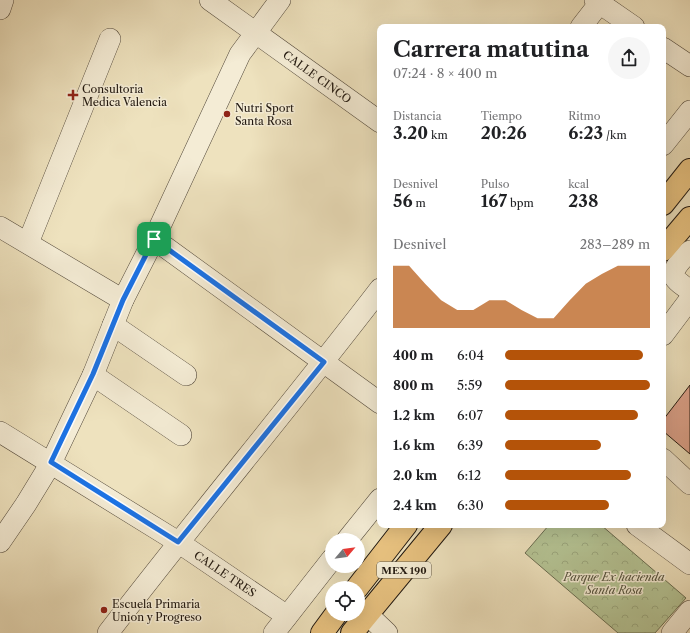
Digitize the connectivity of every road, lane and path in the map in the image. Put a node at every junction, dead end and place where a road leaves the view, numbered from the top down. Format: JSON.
{"nodes":[{"id":1,"x":3,"y":0,"type":"edge"},
{"id":2,"x":210,"y":0,"type":"edge"},
{"id":3,"x":280,"y":0,"type":"edge"},
{"id":4,"x":599,"y":1,"type":"edge"},
{"id":5,"x":0,"y":9,"type":"edge"},
{"id":6,"x":583,"y":24,"type":"edge"},
{"id":7,"x":630,"y":24,"type":"edge"},
{"id":8,"x":256,"y":31,"type":"junction"},
{"id":9,"x":110,"y":40,"type":"dead end"},
{"id":10,"x":666,"y":50,"type":"edge"},
{"id":11,"x":690,"y":66,"type":"edge"},
{"id":12,"x":690,"y":111,"type":"edge"},
{"id":13,"x":377,"y":120,"type":"edge"},
{"id":14,"x":666,"y":141,"type":"edge"},
{"id":15,"x":690,"y":170,"type":"edge"},
{"id":16,"x":666,"y":200,"type":"edge"},
{"id":17,"x":690,"y":218,"type":"edge"},
{"id":18,"x":0,"y":227,"type":"edge"},
{"id":19,"x":154,"y":239,"type":"junction"},
{"id":20,"x":28,"y":243,"type":"junction"},
{"id":21,"x":666,"y":246,"type":"edge"},
{"id":22,"x":690,"y":251,"type":"edge"},
{"id":23,"x":690,"y":291,"type":"edge"},
{"id":24,"x":377,"y":293,"type":"edge"},
{"id":25,"x":690,"y":299,"type":"edge"},
{"id":26,"x":123,"y":300,"type":"junction"},
{"id":27,"x":113,"y":325,"type":"junction"},
{"id":28,"x":666,"y":331,"type":"edge"},
{"id":29,"x":324,"y":362,"type":"junction"},
{"id":30,"x":93,"y":374,"type":"junction"},
{"id":31,"x":186,"y":376,"type":"dead end"},
{"id":32,"x":377,"y":401,"type":"edge"},
{"id":33,"x":0,"y":432,"type":"edge"},
{"id":34,"x":181,"y":435,"type":"dead end"},
{"id":35,"x":51,"y":462,"type":"junction"},
{"id":36,"x":666,"y":462,"type":"edge"},
{"id":37,"x":690,"y":484,"type":"edge"},
{"id":38,"x":377,"y":503,"type":"edge"},
{"id":39,"x":404,"y":528,"type":"edge"},
{"id":40,"x":439,"y":528,"type":"edge"},
{"id":41,"x":641,"y":528,"type":"edge"},
{"id":42,"x":353,"y":533,"type":"edge"},
{"id":43,"x":0,"y":542,"type":"edge"},
{"id":44,"x":178,"y":542,"type":"junction"},
{"id":45,"x":690,"y":564,"type":"edge"},
{"id":46,"x":325,"y":568,"type":"edge"},
{"id":47,"x":362,"y":581,"type":"edge"},
{"id":48,"x":690,"y":611,"type":"edge"},
{"id":49,"x":367,"y":614,"type":"junction"},
{"id":50,"x":287,"y":616,"type":"junction"},
{"id":51,"x":331,"y":621,"type":"edge"},
{"id":52,"x":108,"y":633,"type":"edge"},
{"id":53,"x":274,"y":633,"type":"edge"},
{"id":54,"x":322,"y":633,"type":"edge"},
{"id":55,"x":352,"y":633,"type":"edge"},
{"id":56,"x":387,"y":633,"type":"edge"},
{"id":57,"x":672,"y":633,"type":"edge"}],
"edges":[{"from":1,"to":5,"type":"street"},
{"from":2,"to":8,"type":"street","name":"CALLE CINCO"},
{"from":3,"to":8,"type":"street"},
{"from":4,"to":6,"type":"street"},
{"from":4,"to":7,"type":"street"},
{"from":8,"to":13,"type":"street","name":"CALLE CINCO"},
{"from":8,"to":19,"type":"street"},
{"from":9,"to":20,"type":"street"},
{"from":10,"to":11,"type":"street"},
{"from":12,"to":14,"type":"street"},
{"from":15,"to":16,"type":"highway"},
{"from":17,"to":21,"type":"highway"},
{"from":18,"to":20,"type":"street"},
{"from":19,"to":26,"type":"street"},
{"from":19,"to":29,"type":"street"},
{"from":20,"to":26,"type":"street"},
{"from":22,"to":23,"type":"street"},
{"from":24,"to":29,"type":"street"},
{"from":25,"to":28,"type":"street"},
{"from":26,"to":27,"type":"street"},
{"from":27,"to":30,"type":"street"},
{"from":27,"to":31,"type":"street"},
{"from":29,"to":32,"type":"street"},
{"from":29,"to":44,"type":"street"},
{"from":30,"to":34,"type":"street"},
{"from":30,"to":35,"type":"street"},
{"from":33,"to":35,"type":"street","name":"CALLE TRES"},
{"from":35,"to":43,"type":"street"},
{"from":35,"to":44,"type":"street","name":"CALLE TRES"},
{"from":36,"to":37,"type":"street"},
{"from":38,"to":42,"type":"street"},
{"from":39,"to":47,"type":"highway","number":"MEX 190"},
{"from":40,"to":49,"type":"highway","number":"MEX 190"},
{"from":41,"to":45,"type":"street"},
{"from":44,"to":50,"type":"street","name":"CALLE TRES"},
{"from":44,"to":52,"type":"street"},
{"from":46,"to":50,"type":"street"},
{"from":48,"to":57,"type":"street"},
{"from":49,"to":55,"type":"highway","number":"MEX 190"},
{"from":49,"to":56,"type":"street"},
{"from":50,"to":53,"type":"street"},
{"from":51,"to":54,"type":"highway"}]}
